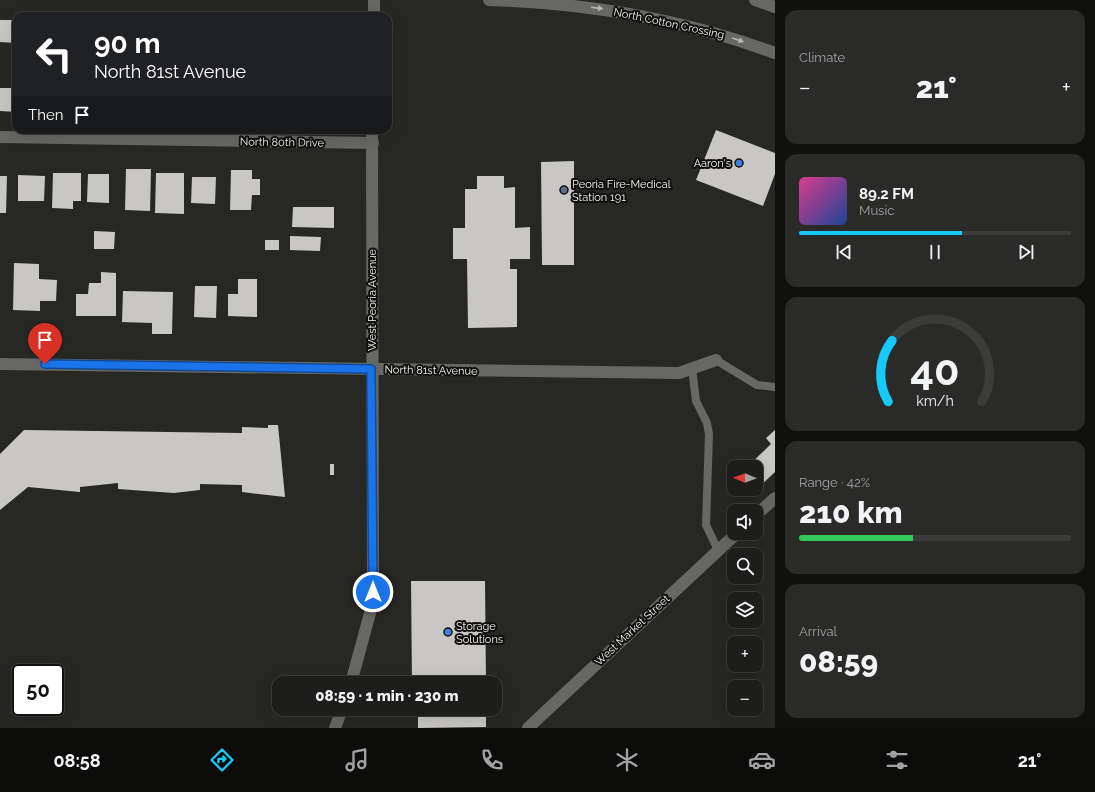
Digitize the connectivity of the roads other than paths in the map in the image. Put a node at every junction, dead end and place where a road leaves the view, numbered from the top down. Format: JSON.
{"nodes":[{"id":1,"x":374,"y":0,"type":"edge"},
{"id":2,"x":489,"y":0,"type":"edge"},
{"id":3,"x":755,"y":0,"type":"edge"},
{"id":4,"x":775,"y":8,"type":"edge"},
{"id":5,"x":374,"y":12,"type":"edge"},
{"id":6,"x":775,"y":53,"type":"edge"},
{"id":7,"x":372,"y":134,"type":"edge"},
{"id":8,"x":0,"y":137,"type":"edge"},
{"id":9,"x":373,"y":143,"type":"junction"},
{"id":10,"x":716,"y":360,"type":"joint"},
{"id":11,"x":0,"y":364,"type":"edge"},
{"id":12,"x":692,"y":368,"type":"junction"},
{"id":13,"x":371,"y":369,"type":"junction"},
{"id":14,"x":775,"y":387,"type":"edge"},
{"id":15,"x":775,"y":498,"type":"edge"},
{"id":16,"x":763,"y":509,"type":"edge"},
{"id":17,"x":729,"y":540,"type":"edge"},
{"id":18,"x":718,"y":550,"type":"junction"},
{"id":19,"x":353,"y":676,"type":"edge"},
{"id":20,"x":339,"y":716,"type":"edge"},
{"id":21,"x":335,"y":728,"type":"edge"},
{"id":22,"x":528,"y":728,"type":"edge"}],
"edges":[{"from":1,"to":5,"type":"street"},
{"from":2,"to":6,"type":"street","name":"North Cotton Crossing","one_way":true},
{"from":3,"to":4,"type":"street"},
{"from":7,"to":9,"type":"street","name":"West Peoria Avenue"},
{"from":8,"to":9,"type":"street","name":"North 80th Drive"},
{"from":9,"to":13,"type":"street","name":"West Peoria Avenue"},
{"from":10,"to":12,"type":"street","name":"North 81st Avenue"},
{"from":10,"to":14,"type":"lane"},
{"from":11,"to":13,"type":"street","name":"North 81st Avenue"},
{"from":12,"to":13,"type":"street","name":"North 81st Avenue"},
{"from":12,"to":18,"type":"lane"},
{"from":13,"to":19,"type":"street","name":"West Peoria Avenue"},
{"from":15,"to":16,"type":"street"},
{"from":17,"to":18,"type":"street","name":"West Market Street"},
{"from":18,"to":22,"type":"street","name":"West Market Street"},
{"from":20,"to":21,"type":"street"}]}
